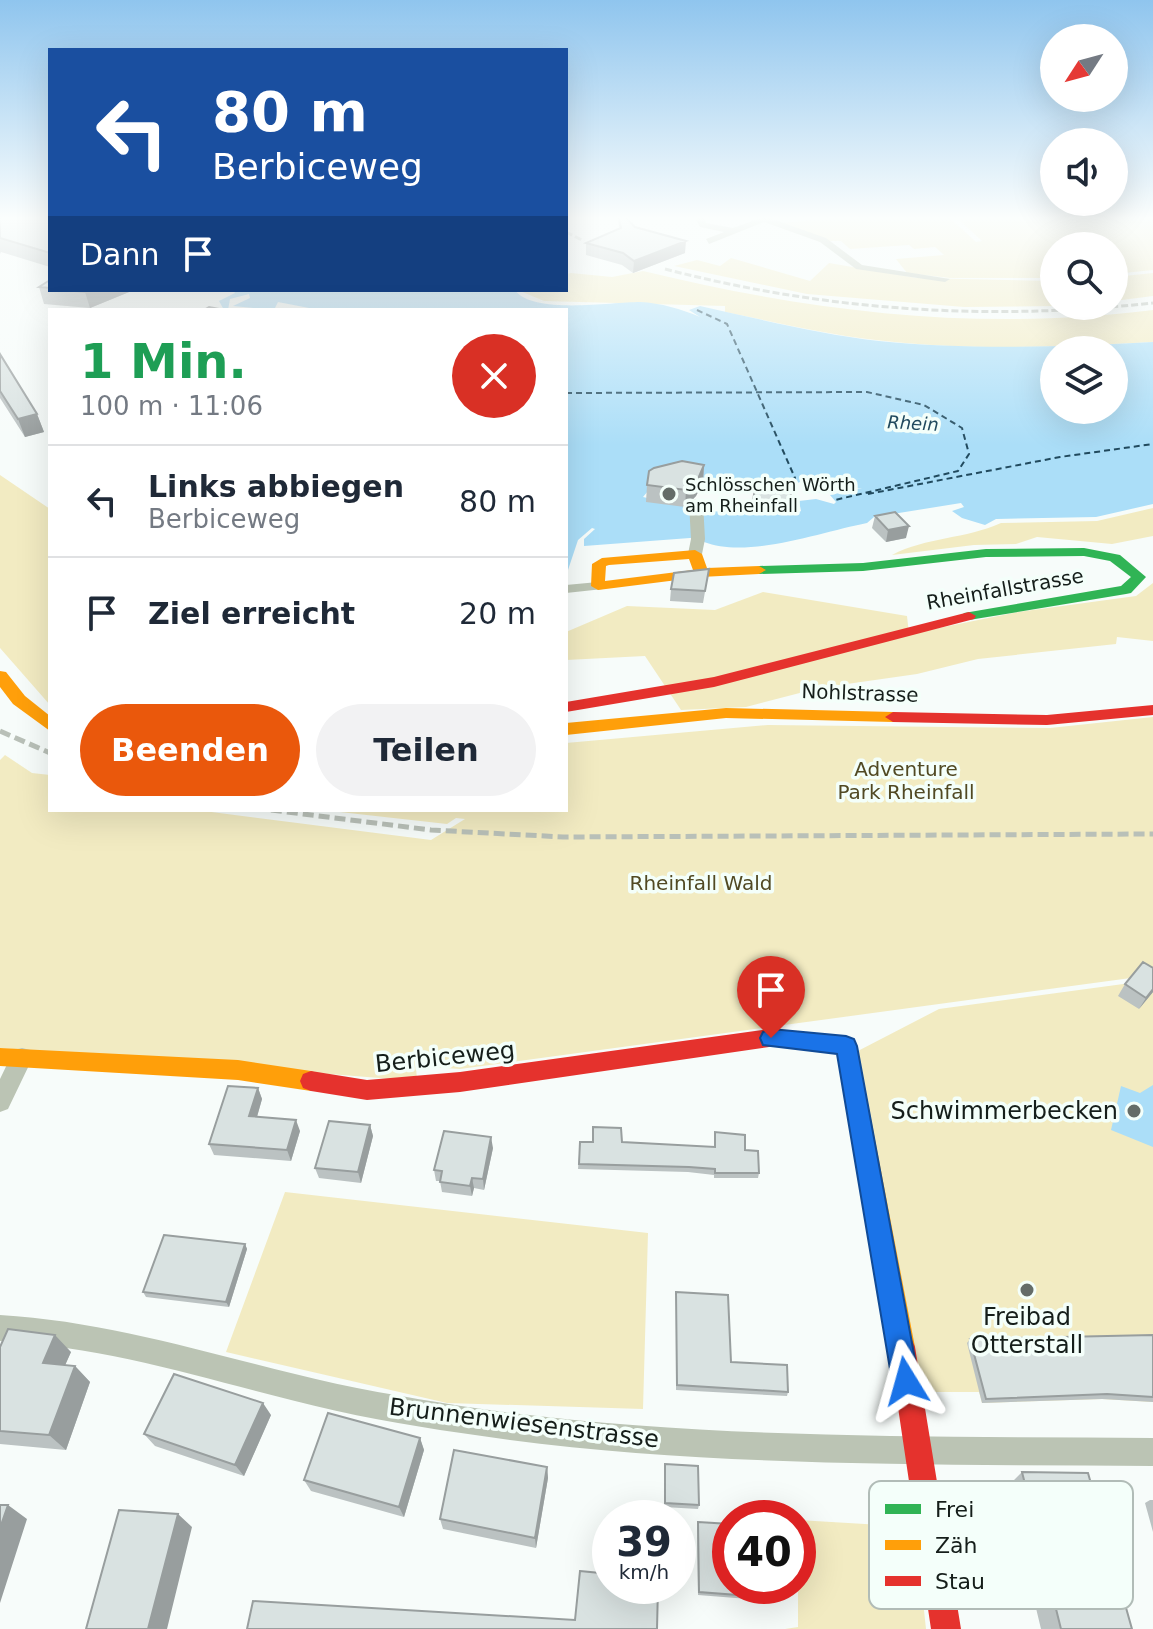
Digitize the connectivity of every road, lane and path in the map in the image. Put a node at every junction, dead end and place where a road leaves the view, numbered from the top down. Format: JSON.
{"nodes":[{"id":1,"x":696,"y":503,"type":"dead end"},
{"id":2,"x":696,"y":546,"type":"junction"},
{"id":3,"x":701,"y":573,"type":"junction"},
{"id":4,"x":598,"y":586,"type":"junction"},
{"id":5,"x":568,"y":589,"type":"edge"},
{"id":6,"x":0,"y":676,"type":"edge"},
{"id":7,"x":568,"y":707,"type":"edge"},
{"id":8,"x":1153,"y":710,"type":"edge"},
{"id":9,"x":48,"y":723,"type":"edge"},
{"id":10,"x":568,"y":729,"type":"edge"},
{"id":11,"x":11,"y":1057,"type":"edge"},
{"id":12,"x":0,"y":1102,"type":"edge"},
{"id":13,"x":0,"y":1328,"type":"edge"},
{"id":14,"x":915,"y":1449,"type":"junction"},
{"id":15,"x":1153,"y":1452,"type":"edge"},
{"id":16,"x":921,"y":1481,"type":"edge"},
{"id":17,"x":943,"y":1609,"type":"edge"},
{"id":18,"x":946,"y":1629,"type":"edge"}],
"edges":[{"from":1,"to":2,"type":"street"},
{"from":2,"to":3,"type":"street"},
{"from":2,"to":4,"type":"street"},
{"from":3,"to":4,"type":"street"},
{"from":3,"to":7,"type":"street","name":"Rheinfallstrasse"},
{"from":4,"to":5,"type":"street"},
{"from":6,"to":9,"type":"street"},
{"from":8,"to":10,"type":"street","name":"Nohlstrasse"},
{"from":11,"to":12,"type":"street"},
{"from":11,"to":14,"type":"street","name":"Berbiceweg"},
{"from":13,"to":14,"type":"street","name":"Brunnenwiesenstrasse"},
{"from":14,"to":15,"type":"street","name":"Brunnenwiesenstrasse"},
{"from":14,"to":16,"type":"street"},
{"from":17,"to":18,"type":"street"}]}
